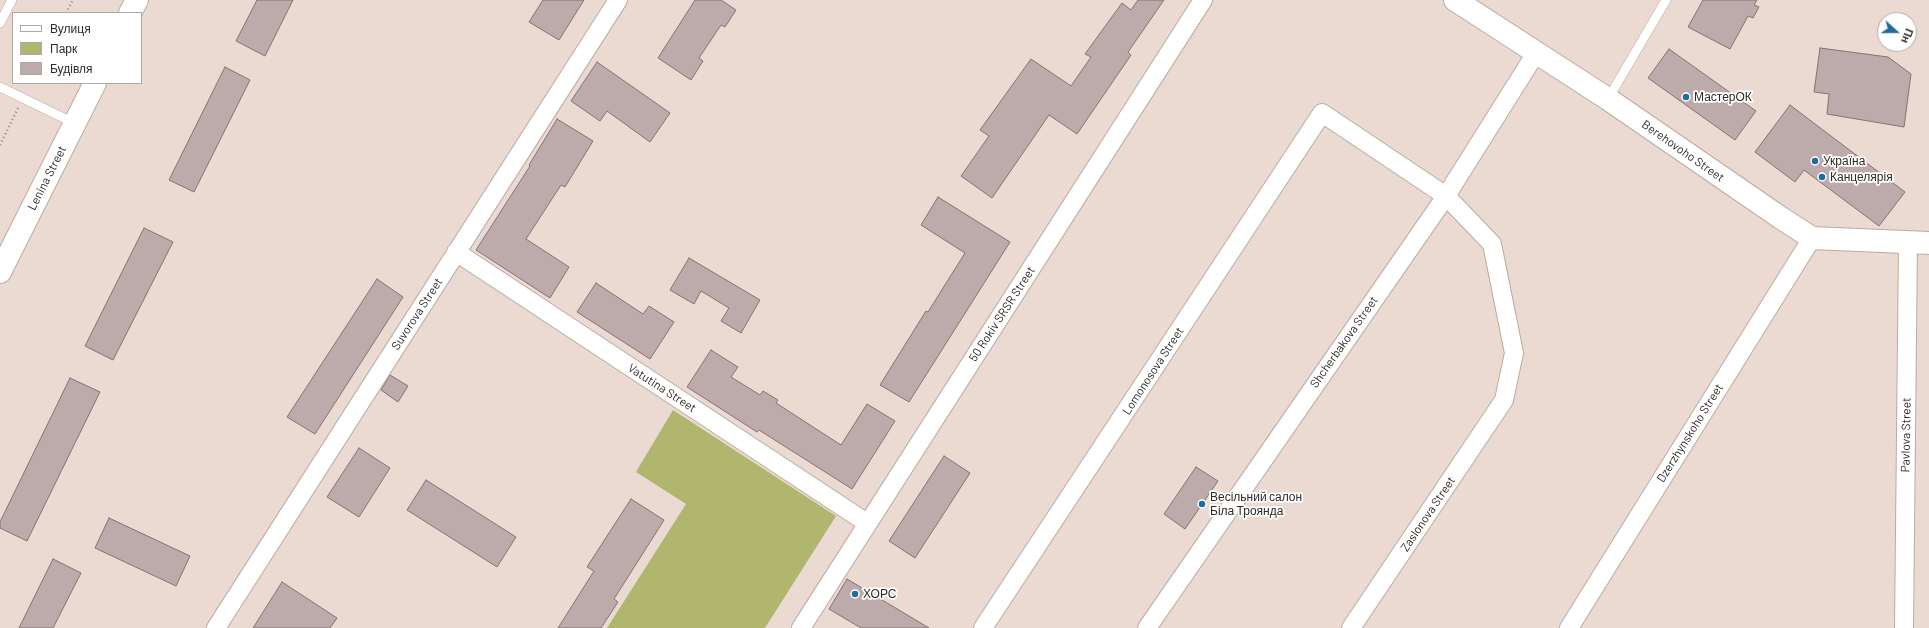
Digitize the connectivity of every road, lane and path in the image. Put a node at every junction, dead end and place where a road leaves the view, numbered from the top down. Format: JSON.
{"nodes":[{"id":1,"x":12,"y":0,"type":"edge"},
{"id":2,"x":73,"y":0,"type":"edge"},
{"id":3,"x":137,"y":0,"type":"edge"},
{"id":4,"x":618,"y":0,"type":"edge"},
{"id":5,"x":1204,"y":0,"type":"edge"},
{"id":6,"x":1455,"y":0,"type":"edge"},
{"id":7,"x":1666,"y":0,"type":"edge"},
{"id":8,"x":67,"y":12,"type":"edge"},
{"id":9,"x":131,"y":12,"type":"edge"},
{"id":10,"x":0,"y":23,"type":"edge"},
{"id":11,"x":1536,"y":53,"type":"junction"},
{"id":12,"x":94,"y":84,"type":"edge"},
{"id":13,"x":0,"y":87,"type":"edge"},
{"id":14,"x":23,"y":99,"type":"junction"},
{"id":15,"x":1608,"y":99,"type":"junction"},
{"id":16,"x":74,"y":124,"type":"junction"},
{"id":17,"x":0,"y":145,"type":"edge"},
{"id":18,"x":1446,"y":196,"type":"junction"},
{"id":19,"x":1812,"y":238,"type":"junction"},
{"id":20,"x":1919,"y":242,"type":"edge"},
{"id":21,"x":456,"y":252,"type":"junction"},
{"id":22,"x":0,"y":272,"type":"edge"},
{"id":23,"x":867,"y":523,"type":"junction"},
{"id":24,"x":216,"y":628,"type":"edge"},
{"id":25,"x":801,"y":628,"type":"edge"},
{"id":26,"x":983,"y":628,"type":"edge"},
{"id":27,"x":1146,"y":628,"type":"edge"},
{"id":28,"x":1351,"y":628,"type":"edge"},
{"id":29,"x":1569,"y":628,"type":"edge"},
{"id":30,"x":1904,"y":628,"type":"edge"}],
"edges":[{"from":1,"to":10,"type":"lane"},
{"from":2,"to":8,"type":"path"},
{"from":3,"to":9,"type":"street"},
{"from":4,"to":21,"type":"street","name":"Suvorova Street"},
{"from":5,"to":23,"type":"street","name":"50 Rokiv SRSR Street"},
{"from":6,"to":11,"type":"street","name":"Berehovoho Street"},
{"from":7,"to":15,"type":"lane"},
{"from":11,"to":15,"type":"street","name":"Berehovoho Street"},
{"from":11,"to":18,"type":"street","name":"Shcherbakova Street"},
{"from":12,"to":16,"type":"street","name":"Lenina Street"},
{"from":13,"to":14,"type":"lane"},
{"from":14,"to":16,"type":"lane"},
{"from":14,"to":17,"type":"path"},
{"from":15,"to":19,"type":"street","name":"Berehovoho Street"},
{"from":16,"to":22,"type":"street","name":"Lenina Street"},
{"from":18,"to":26,"type":"street","name":"Lomonosova Street"},
{"from":18,"to":27,"type":"street","name":"Shcherbakova Street"},
{"from":18,"to":28,"type":"street","name":"Zaslonova Street"},
{"from":19,"to":20,"type":"street"},
{"from":19,"to":29,"type":"street","name":"Dzerzhynskoho Street"},
{"from":20,"to":30,"type":"street","name":"Pavlova Street"},
{"from":21,"to":23,"type":"street","name":"Vatutina Street"},
{"from":21,"to":24,"type":"street","name":"Suvorova Street"},
{"from":23,"to":25,"type":"street","name":"50 Rokiv SRSR Street"}]}
